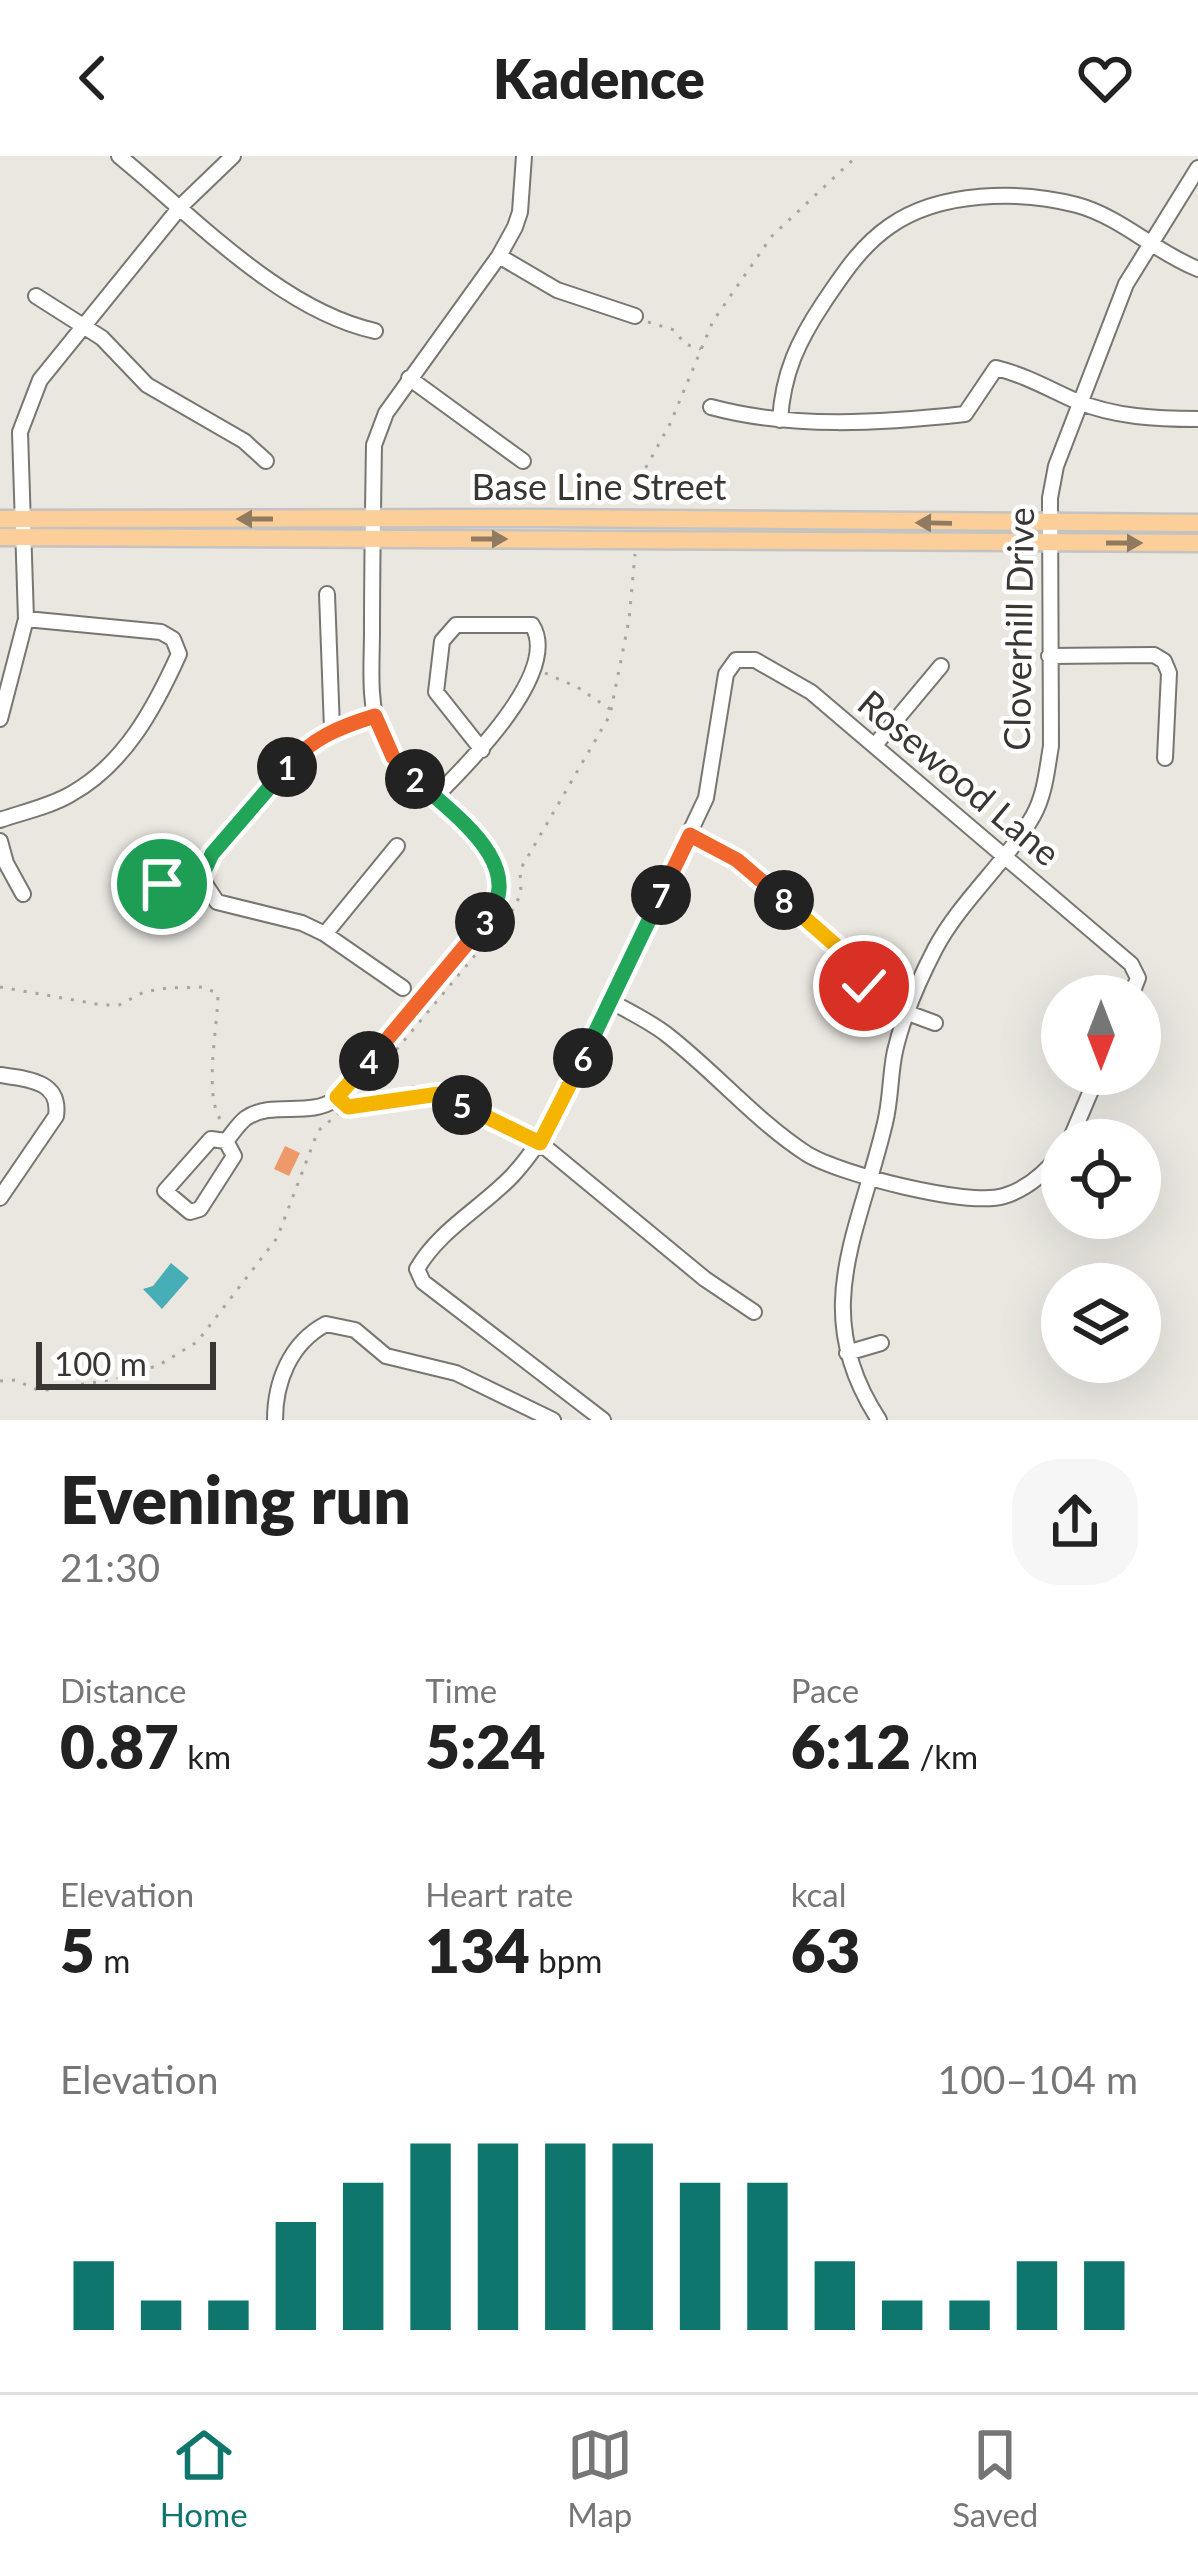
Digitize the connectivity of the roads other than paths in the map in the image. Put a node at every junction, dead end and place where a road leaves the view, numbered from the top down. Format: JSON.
{"nodes":[{"id":1,"x":119,"y":156,"type":"edge"},
{"id":2,"x":233,"y":156,"type":"edge"},
{"id":3,"x":524,"y":156,"type":"edge"},
{"id":4,"x":1198,"y":168,"type":"edge"},
{"id":5,"x":181,"y":206,"type":"junction"},
{"id":6,"x":1149,"y":244,"type":"junction"},
{"id":7,"x":857,"y":255,"type":"junction"},
{"id":8,"x":499,"y":256,"type":"junction"},
{"id":9,"x":872,"y":268,"type":"dead end"},
{"id":10,"x":1198,"y":269,"type":"edge"},
{"id":11,"x":36,"y":296,"type":"dead end"},
{"id":12,"x":635,"y":316,"type":"dead end"},
{"id":13,"x":83,"y":323,"type":"junction"},
{"id":14,"x":375,"y":331,"type":"dead end"},
{"id":15,"x":409,"y":378,"type":"junction"},
{"id":16,"x":1079,"y":402,"type":"junction"},
{"id":17,"x":711,"y":407,"type":"dead end"},
{"id":18,"x":1198,"y":419,"type":"edge"},
{"id":19,"x":781,"y":420,"type":"junction"},
{"id":20,"x":266,"y":461,"type":"dead end"},
{"id":21,"x":523,"y":461,"type":"dead end"},
{"id":22,"x":0,"y":519,"type":"edge"},
{"id":23,"x":1198,"y":524,"type":"edge"},
{"id":24,"x":24,"y":528,"type":"junction"},
{"id":25,"x":372,"y":530,"type":"junction"},
{"id":26,"x":1050,"y":533,"type":"junction"},
{"id":27,"x":0,"y":537,"type":"edge"},
{"id":28,"x":1198,"y":543,"type":"edge"},
{"id":29,"x":327,"y":594,"type":"dead end"},
{"id":30,"x":26,"y":620,"type":"junction"},
{"id":31,"x":1049,"y":656,"type":"junction"},
{"id":32,"x":941,"y":667,"type":"dead end"},
{"id":33,"x":375,"y":716,"type":"junction"},
{"id":34,"x":0,"y":719,"type":"edge"},
{"id":35,"x":332,"y":729,"type":"junction"},
{"id":36,"x":875,"y":745,"type":"junction"},
{"id":37,"x":482,"y":751,"type":"junction"},
{"id":38,"x":1166,"y":758,"type":"dead end"},
{"id":39,"x":434,"y":797,"type":"junction"},
{"id":40,"x":0,"y":820,"type":"edge"},
{"id":41,"x":690,"y":835,"type":"junction"},
{"id":42,"x":0,"y":841,"type":"edge"},
{"id":43,"x":397,"y":846,"type":"dead end"},
{"id":44,"x":1003,"y":855,"type":"junction"},
{"id":45,"x":201,"y":878,"type":"junction"},
{"id":46,"x":22,"y":894,"type":"dead end"},
{"id":47,"x":135,"y":914,"type":"dead end"},
{"id":48,"x":325,"y":934,"type":"junction"},
{"id":49,"x":1137,"y":975,"type":"edge"},
{"id":50,"x":864,"y":986,"type":"dead end"},
{"id":51,"x":404,"y":988,"type":"dead end"},
{"id":52,"x":610,"y":1001,"type":"junction"},
{"id":53,"x":908,"y":1013,"type":"junction"},
{"id":54,"x":935,"y":1023,"type":"dead end"},
{"id":55,"x":0,"y":1075,"type":"edge"},
{"id":56,"x":337,"y":1097,"type":"junction"},
{"id":57,"x":230,"y":1137,"type":"junction"},
{"id":58,"x":540,"y":1143,"type":"junction"},
{"id":59,"x":1041,"y":1173,"type":"edge"},
{"id":60,"x":869,"y":1175,"type":"junction"},
{"id":61,"x":0,"y":1198,"type":"edge"},
{"id":62,"x":754,"y":1312,"type":"dead end"},
{"id":63,"x":881,"y":1343,"type":"dead end"},
{"id":64,"x":847,"y":1353,"type":"junction"},
{"id":65,"x":581,"y":1406,"type":"junction"},
{"id":66,"x":275,"y":1420,"type":"edge"},
{"id":67,"x":553,"y":1420,"type":"edge"},
{"id":68,"x":562,"y":1420,"type":"edge"},
{"id":69,"x":603,"y":1420,"type":"edge"},
{"id":70,"x":879,"y":1420,"type":"edge"}],
"edges":[{"from":1,"to":5,"type":"street"},
{"from":2,"to":5,"type":"street"},
{"from":3,"to":8,"type":"street"},
{"from":4,"to":6,"type":"street","name":"Cloverhill Drive"},
{"from":5,"to":13,"type":"street"},
{"from":5,"to":14,"type":"street"},
{"from":6,"to":7,"type":"street"},
{"from":6,"to":10,"type":"street"},
{"from":6,"to":16,"type":"street","name":"Cloverhill Drive"},
{"from":7,"to":9,"type":"street"},
{"from":7,"to":19,"type":"street"},
{"from":8,"to":12,"type":"street"},
{"from":8,"to":15,"type":"street"},
{"from":11,"to":13,"type":"street"},
{"from":13,"to":20,"type":"street"},
{"from":13,"to":24,"type":"street"},
{"from":15,"to":21,"type":"street"},
{"from":15,"to":25,"type":"street"},
{"from":16,"to":18,"type":"street"},
{"from":16,"to":19,"type":"street"},
{"from":16,"to":26,"type":"street","name":"Cloverhill Drive"},
{"from":17,"to":19,"type":"street"},
{"from":22,"to":24,"type":"main road","name":"Base Line Street"},
{"from":23,"to":26,"type":"main road","name":"Base Line Street"},
{"from":24,"to":25,"type":"main road","name":"Base Line Street"},
{"from":24,"to":27,"type":"main road","name":"Base Line Street"},
{"from":24,"to":30,"type":"street"},
{"from":25,"to":26,"type":"main road","name":"Base Line Street"},
{"from":25,"to":33,"type":"street"},
{"from":26,"to":28,"type":"main road","name":"Base Line Street","one_way":true},
{"from":26,"to":31,"type":"street","name":"Cloverhill Drive"},
{"from":29,"to":35,"type":"street"},
{"from":30,"to":34,"type":"street"},
{"from":30,"to":40,"type":"street"},
{"from":31,"to":38,"type":"street"},
{"from":31,"to":44,"type":"street","name":"Cloverhill Drive"},
{"from":32,"to":36,"type":"street"},
{"from":33,"to":35,"type":"street"},
{"from":33,"to":39,"type":"street"},
{"from":35,"to":45,"type":"street"},
{"from":36,"to":41,"type":"street","name":"Rosewood Lane"},
{"from":36,"to":44,"type":"street","name":"Rosewood Lane"},
{"from":37,"to":37,"type":"street"},
{"from":37,"to":39,"type":"street"},
{"from":39,"to":56,"type":"street"},
{"from":41,"to":50,"type":"street"},
{"from":41,"to":52,"type":"street"},
{"from":42,"to":46,"type":"street"},
{"from":43,"to":48,"type":"street"},
{"from":44,"to":49,"type":"street","name":"Rosewood Lane"},
{"from":44,"to":53,"type":"street","name":"Cloverhill Drive"},
{"from":45,"to":47,"type":"street"},
{"from":45,"to":48,"type":"street"},
{"from":48,"to":51,"type":"street"},
{"from":52,"to":58,"type":"street"},
{"from":52,"to":60,"type":"street"},
{"from":53,"to":54,"type":"street"},
{"from":53,"to":60,"type":"street","name":"Cloverhill Drive"},
{"from":55,"to":61,"type":"street"},
{"from":56,"to":57,"type":"street"},
{"from":56,"to":58,"type":"street"},
{"from":57,"to":57,"type":"street"},
{"from":58,"to":62,"type":"street"},
{"from":58,"to":65,"type":"street"},
{"from":59,"to":60,"type":"street"},
{"from":60,"to":64,"type":"street","name":"Cloverhill Drive"},
{"from":63,"to":64,"type":"street"},
{"from":64,"to":70,"type":"street","name":"Cloverhill Drive"},
{"from":65,"to":68,"type":"street"},
{"from":65,"to":69,"type":"street"},
{"from":66,"to":67,"type":"street"}]}
